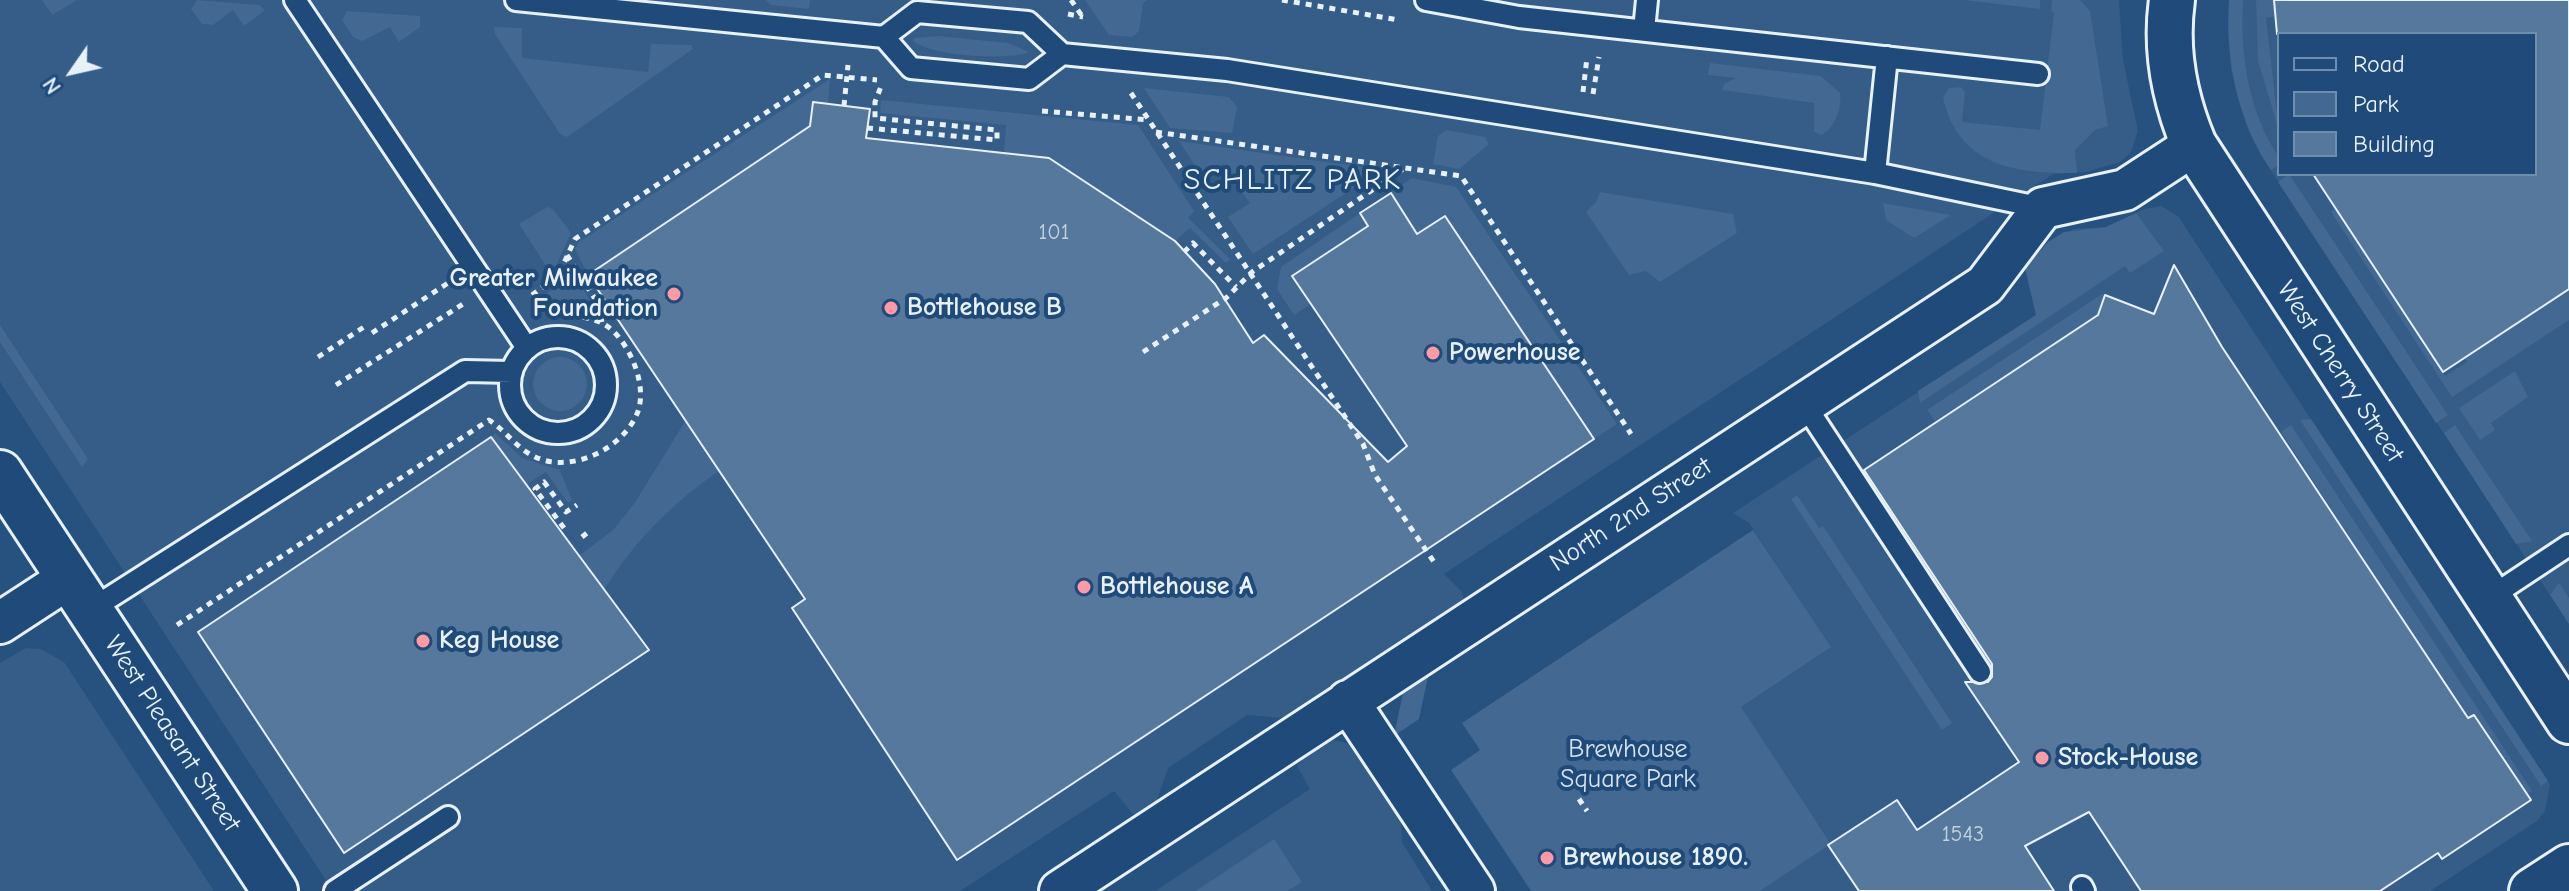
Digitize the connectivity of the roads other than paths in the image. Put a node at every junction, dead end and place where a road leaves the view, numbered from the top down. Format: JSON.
{"nodes":[{"id":1,"x":295,"y":0,"type":"edge"},
{"id":2,"x":516,"y":0,"type":"edge"},
{"id":3,"x":1426,"y":0,"type":"edge"},
{"id":4,"x":2172,"y":0,"type":"edge"},
{"id":5,"x":1647,"y":2,"type":"edge"},
{"id":6,"x":1644,"y":30,"type":"junction"},
{"id":7,"x":884,"y":37,"type":"junction"},
{"id":8,"x":1062,"y":54,"type":"junction"},
{"id":9,"x":1887,"y":57,"type":"junction"},
{"id":10,"x":2038,"y":74,"type":"dead end"},
{"id":11,"x":2194,"y":145,"type":"junction"},
{"id":12,"x":1875,"y":173,"type":"junction"},
{"id":13,"x":2043,"y":208,"type":"junction"},
{"id":14,"x":527,"y":348,"type":"junction"},
{"id":15,"x":512,"y":372,"type":"junction"},
{"id":16,"x":1803,"y":402,"type":"junction"},
{"id":17,"x":0,"y":473,"type":"edge"},
{"id":18,"x":2569,"y":545,"type":"edge"},
{"id":19,"x":79,"y":594,"type":"junction"},
{"id":20,"x":2489,"y":598,"type":"junction"},
{"id":21,"x":0,"y":623,"type":"edge"},
{"id":22,"x":1980,"y":672,"type":"dead end"},
{"id":23,"x":1348,"y":701,"type":"junction"},
{"id":24,"x":2569,"y":721,"type":"edge"},
{"id":25,"x":448,"y":817,"type":"dead end"},
{"id":26,"x":2569,"y":867,"type":"edge"},
{"id":27,"x":275,"y":891,"type":"edge"},
{"id":28,"x":335,"y":891,"type":"edge"},
{"id":29,"x":1060,"y":891,"type":"edge"},
{"id":30,"x":1474,"y":891,"type":"edge"},
{"id":31,"x":2532,"y":891,"type":"edge"}],
"edges":[{"from":1,"to":14,"type":"lane"},
{"from":2,"to":7,"type":"lane"},
{"from":3,"to":6,"type":"lane"},
{"from":4,"to":11,"type":"street","name":"West Cherry Street"},
{"from":5,"to":6,"type":"lane"},
{"from":6,"to":9,"type":"lane"},
{"from":7,"to":8,"type":"lane"},
{"from":7,"to":8,"type":"lane"},
{"from":8,"to":12,"type":"lane"},
{"from":9,"to":10,"type":"lane"},
{"from":9,"to":12,"type":"lane"},
{"from":11,"to":13,"type":"street"},
{"from":11,"to":20,"type":"street","name":"West Cherry Street"},
{"from":12,"to":13,"type":"lane"},
{"from":13,"to":16,"type":"street","name":"North 2nd Street"},
{"from":14,"to":15,"type":"lane"},
{"from":14,"to":15,"type":"lane"},
{"from":15,"to":19,"type":"lane"},
{"from":16,"to":22,"type":"lane"},
{"from":16,"to":23,"type":"street","name":"North 2nd Street"},
{"from":17,"to":19,"type":"street","name":"West Pleasant Street"},
{"from":18,"to":20,"type":"lane"},
{"from":19,"to":21,"type":"street"},
{"from":19,"to":27,"type":"street","name":"West Pleasant Street"},
{"from":20,"to":24,"type":"street","name":"West Cherry Street"},
{"from":23,"to":29,"type":"street","name":"North 2nd Street"},
{"from":23,"to":30,"type":"street"},
{"from":25,"to":28,"type":"lane"},
{"from":26,"to":31,"type":"street"}]}
